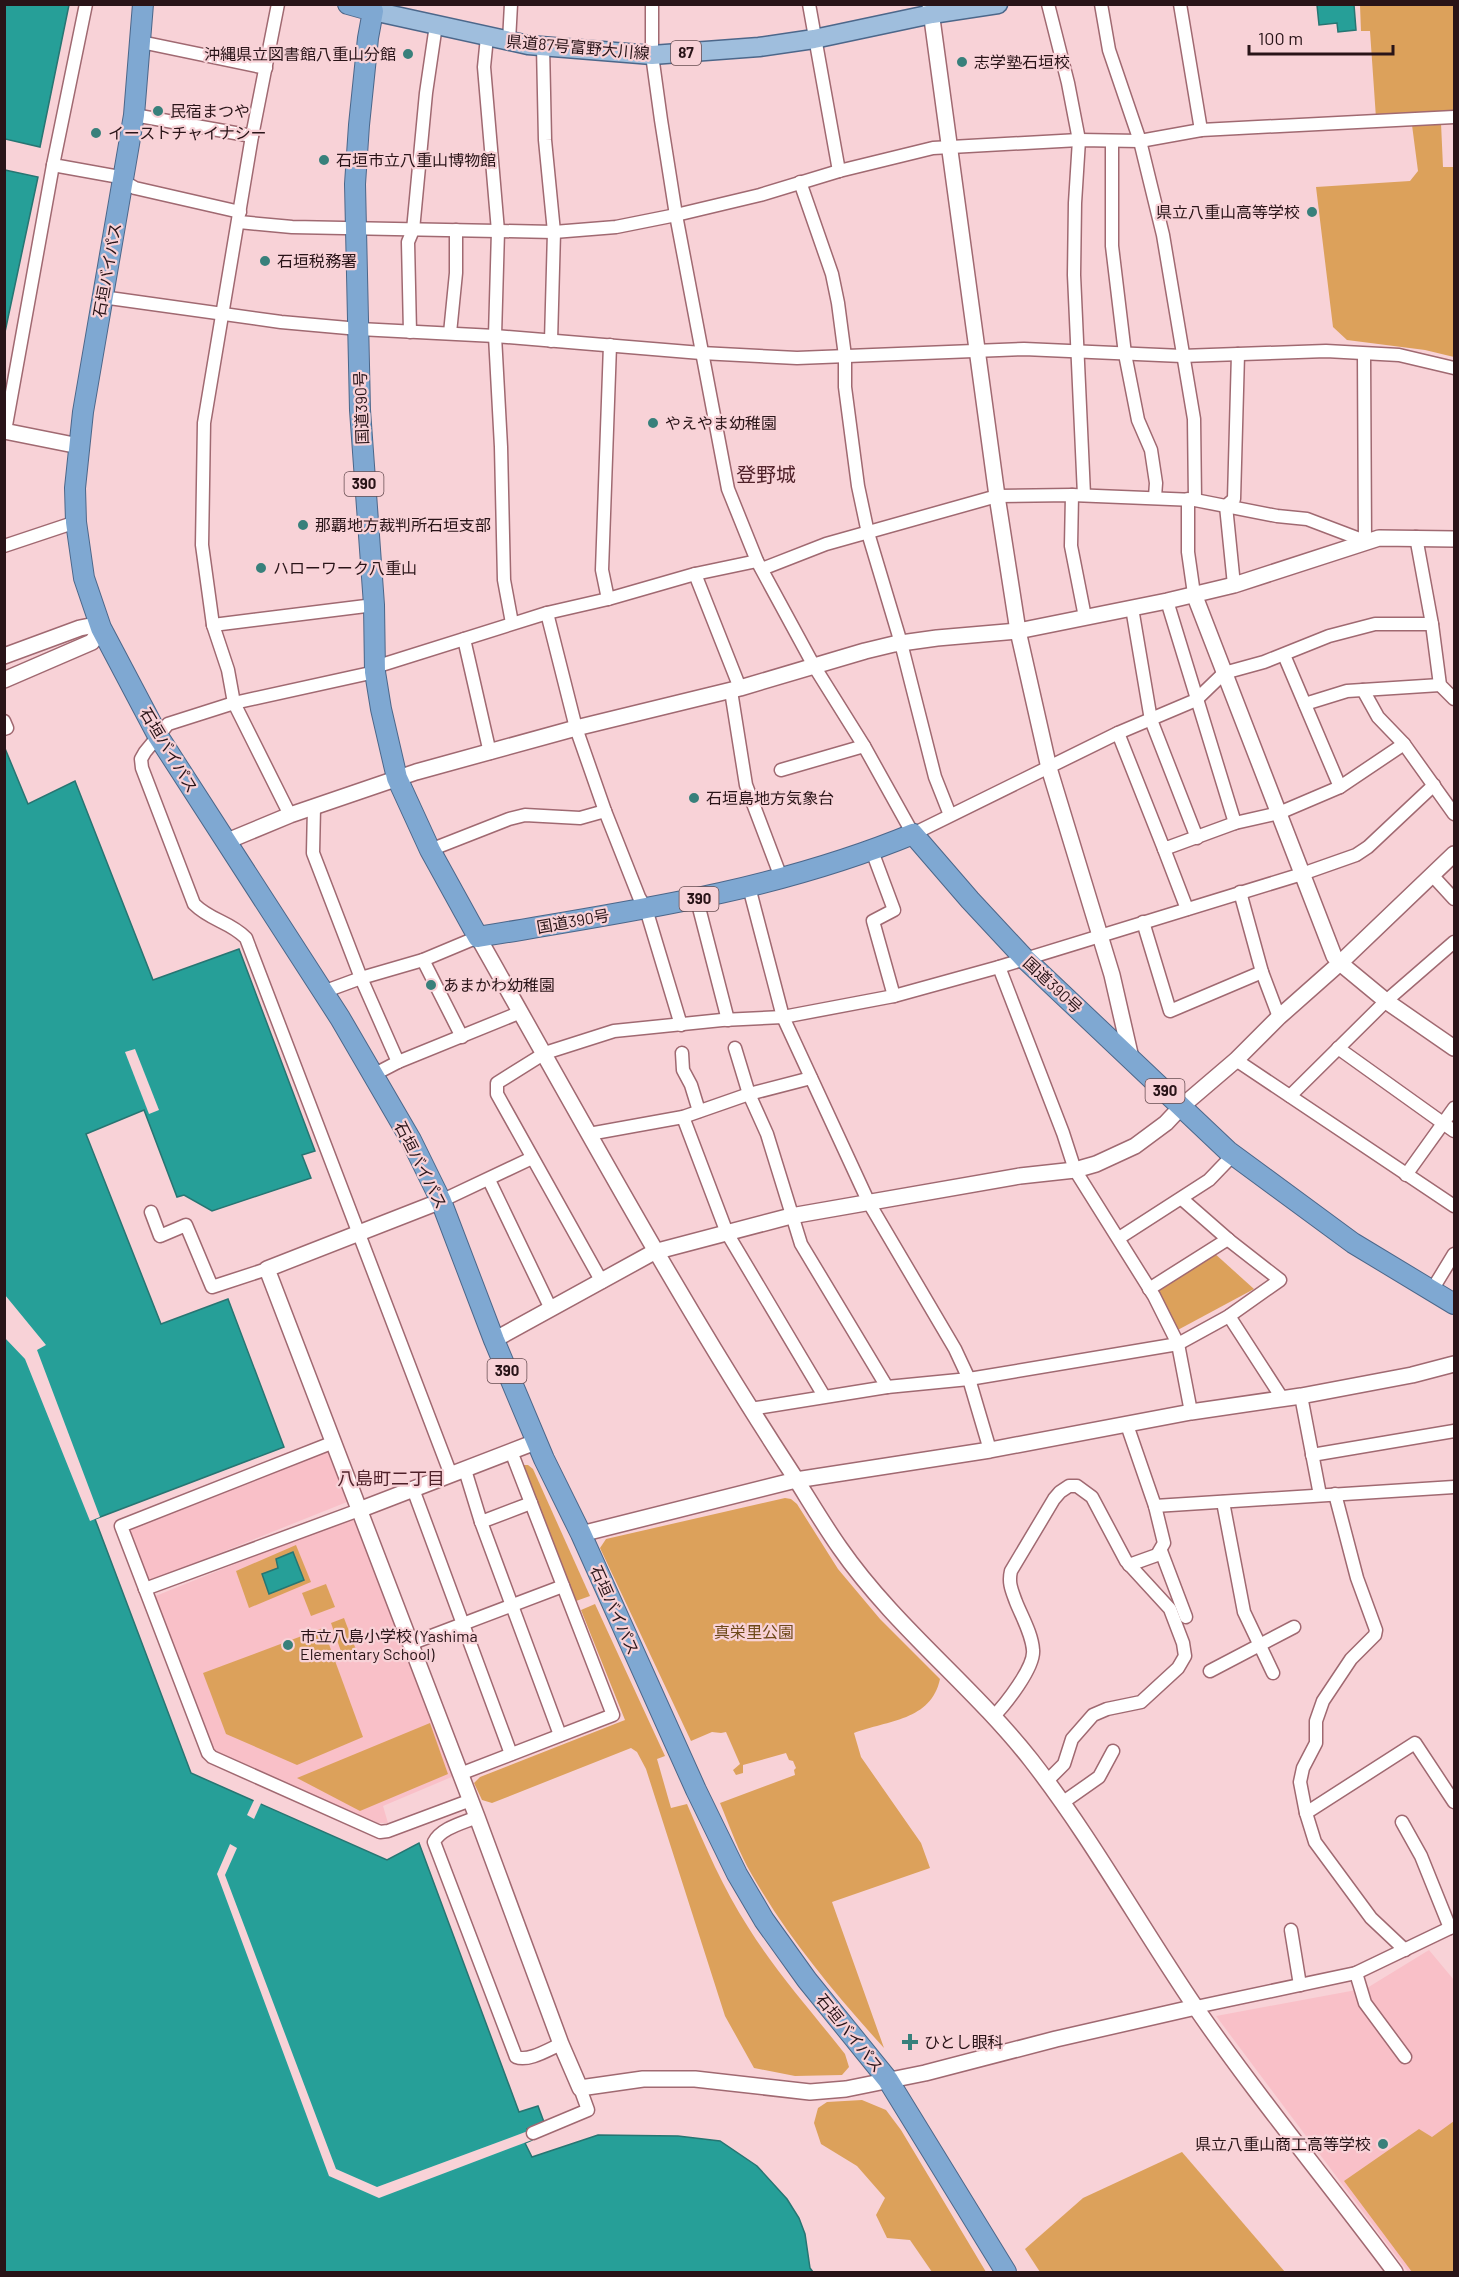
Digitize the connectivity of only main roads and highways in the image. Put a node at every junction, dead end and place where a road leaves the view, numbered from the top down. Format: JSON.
{"nodes":[{"id":1,"x":143,"y":4,"type":"edge"},
{"id":2,"x":348,"y":4,"type":"edge"},
{"id":3,"x":998,"y":4,"type":"edge"},
{"id":4,"x":374,"y":8,"type":"edge"},
{"id":5,"x":931,"y":9,"type":"edge"},
{"id":6,"x":1455,"y":1304,"type":"edge"},
{"id":7,"x":1006,"y":2272,"type":"edge"}],
"edges":[{"from":1,"to":7,"type":"highway","name":"石垣バイパス","number":"390"},
{"from":2,"to":4,"type":"highway"},
{"from":3,"to":5,"type":"main road","name":"県道87号富野大川線","number":"87"},
{"from":4,"to":5,"type":"main road","name":"県道87号富野大川線","number":"87"},
{"from":4,"to":6,"type":"highway","name":"国道390号","number":"390"}]}
